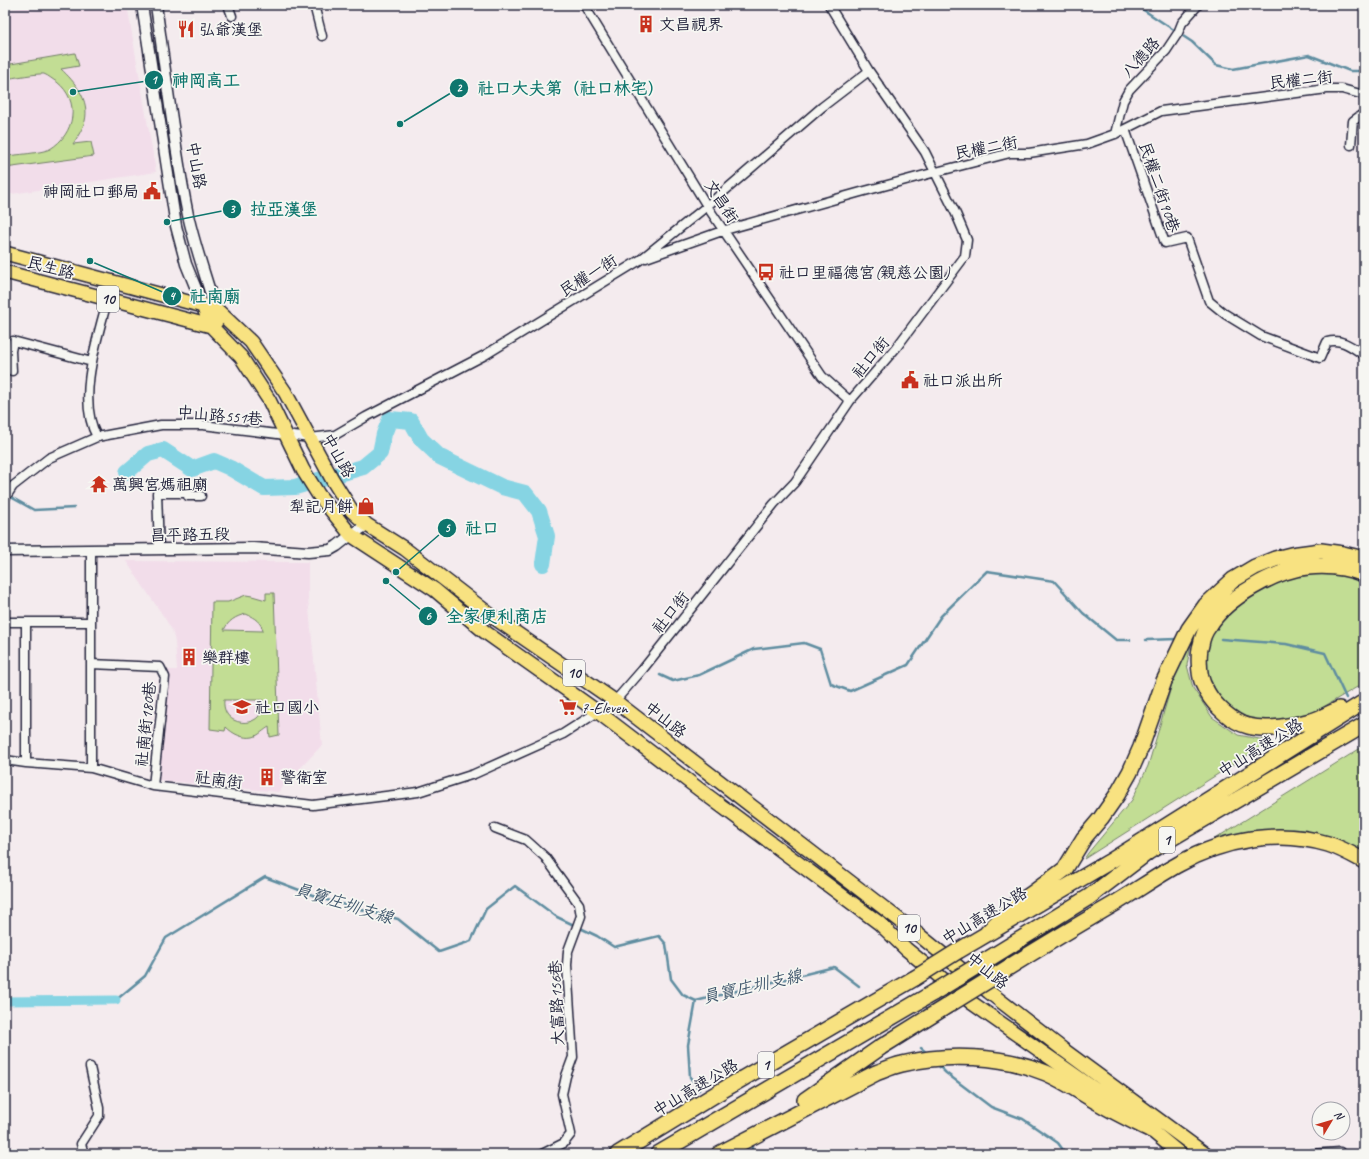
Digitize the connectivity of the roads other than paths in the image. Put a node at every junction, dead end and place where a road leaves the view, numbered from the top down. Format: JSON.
{"nodes":[{"id":1,"x":142,"y":5,"type":"edge"},
{"id":2,"x":156,"y":5,"type":"edge"},
{"id":3,"x":228,"y":5,"type":"edge"},
{"id":4,"x":314,"y":5,"type":"edge"},
{"id":5,"x":584,"y":5,"type":"edge"},
{"id":6,"x":829,"y":5,"type":"edge"},
{"id":7,"x":1198,"y":5,"type":"edge"},
{"id":8,"x":232,"y":16,"type":"dead end"},
{"id":9,"x":322,"y":36,"type":"dead end"},
{"id":10,"x":869,"y":71,"type":"junction"},
{"id":11,"x":1364,"y":95,"type":"edge"},
{"id":12,"x":1364,"y":113,"type":"edge"},
{"id":13,"x":1125,"y":129,"type":"junction"},
{"id":14,"x":1115,"y":134,"type":"junction"},
{"id":15,"x":1351,"y":145,"type":"dead end"},
{"id":16,"x":936,"y":172,"type":"junction"},
{"id":17,"x":707,"y":206,"type":"junction"},
{"id":18,"x":725,"y":230,"type":"junction"},
{"id":19,"x":5,"y":253,"type":"edge"},
{"id":20,"x":640,"y":260,"type":"junction"},
{"id":21,"x":5,"y":272,"type":"edge"},
{"id":22,"x":112,"y":282,"type":"junction"},
{"id":23,"x":108,"y":299,"type":"junction"},
{"id":24,"x":214,"y":310,"type":"junction"},
{"id":25,"x":211,"y":326,"type":"junction"},
{"id":26,"x":1364,"y":355,"type":"edge"},
{"id":27,"x":92,"y":362,"type":"junction"},
{"id":28,"x":12,"y":371,"type":"dead end"},
{"id":29,"x":850,"y":402,"type":"junction"},
{"id":30,"x":286,"y":435,"type":"junction"},
{"id":31,"x":97,"y":437,"type":"junction"},
{"id":32,"x":310,"y":438,"type":"junction"},
{"id":33,"x":201,"y":496,"type":"dead end"},
{"id":34,"x":5,"y":498,"type":"edge"},
{"id":35,"x":367,"y":525,"type":"junction"},
{"id":36,"x":351,"y":535,"type":"junction"},
{"id":37,"x":159,"y":549,"type":"junction"},
{"id":38,"x":91,"y":550,"type":"junction"},
{"id":39,"x":5,"y":551,"type":"edge"},
{"id":40,"x":1364,"y":559,"type":"edge"},
{"id":41,"x":1364,"y":574,"type":"edge"},
{"id":42,"x":5,"y":622,"type":"edge"},
{"id":43,"x":26,"y":622,"type":"junction"},
{"id":44,"x":91,"y":622,"type":"junction"},
{"id":45,"x":91,"y":664,"type":"junction"},
{"id":46,"x":1364,"y":696,"type":"edge"},
{"id":47,"x":615,"y":701,"type":"junction"},
{"id":48,"x":1364,"y":702,"type":"edge"},
{"id":49,"x":598,"y":712,"type":"junction"},
{"id":50,"x":1364,"y":725,"type":"edge"},
{"id":51,"x":5,"y":760,"type":"edge"},
{"id":52,"x":26,"y":763,"type":"junction"},
{"id":53,"x":91,"y":768,"type":"junction"},
{"id":54,"x":153,"y":786,"type":"junction"},
{"id":55,"x":495,"y":828,"type":"dead end"},
{"id":56,"x":1364,"y":861,"type":"edge"},
{"id":57,"x":987,"y":933,"type":"junction"},
{"id":58,"x":90,"y":1067,"type":"dead end"},
{"id":59,"x":1150,"y":1130,"type":"junction"},
{"id":60,"x":738,"y":1144,"type":"junction"},
{"id":61,"x":1340,"y":1152,"type":"dead end"},
{"id":62,"x":84,"y":1154,"type":"edge"},
{"id":63,"x":542,"y":1154,"type":"edge"},
{"id":64,"x":618,"y":1154,"type":"edge"},
{"id":65,"x":658,"y":1154,"type":"edge"},
{"id":66,"x":719,"y":1154,"type":"edge"},
{"id":67,"x":1180,"y":1154,"type":"edge"},
{"id":68,"x":1205,"y":1154,"type":"edge"},
{"id":69,"x":1312,"y":1154,"type":"edge"}],
"edges":[{"from":1,"to":24,"type":"street","name":"中山路"},
{"from":2,"to":24,"type":"street","name":"中山路"},
{"from":3,"to":8,"type":"street"},
{"from":4,"to":9,"type":"street"},
{"from":5,"to":17,"type":"street","name":"文昌街"},
{"from":6,"to":10,"type":"street","name":"社口街"},
{"from":7,"to":14,"type":"street","name":"八德路"},
{"from":10,"to":16,"type":"street","name":"社口街"},
{"from":10,"to":17,"type":"street","name":"民權一街"},
{"from":11,"to":13,"type":"street","name":"民權二街"},
{"from":12,"to":15,"type":"street"},
{"from":13,"to":14,"type":"street","name":"民權二街"},
{"from":13,"to":26,"type":"street","name":"民權二街90巷"},
{"from":14,"to":16,"type":"street","name":"民權二街"},
{"from":16,"to":18,"type":"street","name":"民權二街"},
{"from":16,"to":29,"type":"street","name":"社口街"},
{"from":17,"to":18,"type":"street","name":"文昌街"},
{"from":17,"to":20,"type":"street","name":"民權一街"},
{"from":18,"to":20,"type":"street","name":"民權二街"},
{"from":18,"to":29,"type":"street","name":"文昌街"},
{"from":19,"to":22,"type":"main road","name":"民生路","number":"10"},
{"from":20,"to":32,"type":"street","name":"民權一街"},
{"from":21,"to":23,"type":"main road","name":"民生路","number":"10"},
{"from":22,"to":23,"type":"street"},
{"from":22,"to":24,"type":"main road","name":"民生路","number":"10"},
{"from":23,"to":25,"type":"main road","name":"民生路","number":"10"},
{"from":23,"to":27,"type":"street"},
{"from":24,"to":25,"type":"main road","name":"中山路","number":"10"},
{"from":24,"to":25,"type":"main road"},
{"from":24,"to":32,"type":"main road","name":"中山路","number":"10"},
{"from":25,"to":30,"type":"main road","name":"中山路","number":"10"},
{"from":27,"to":28,"type":"street"},
{"from":27,"to":31,"type":"street"},
{"from":29,"to":47,"type":"street","name":"社口街"},
{"from":30,"to":31,"type":"street","name":"中山路551巷"},
{"from":30,"to":32,"type":"street","name":"民權一街"},
{"from":30,"to":36,"type":"main road","name":"中山路","number":"10"},
{"from":31,"to":34,"type":"street","name":"中山路551巷"},
{"from":32,"to":35,"type":"main road","name":"中山路","number":"10"},
{"from":33,"to":37,"type":"street"},
{"from":35,"to":36,"type":"street","name":"昌平路五段"},
{"from":35,"to":47,"type":"main road","name":"中山路","number":"10"},
{"from":36,"to":37,"type":"street","name":"昌平路五段"},
{"from":36,"to":49,"type":"main road","name":"中山路","number":"10"},
{"from":37,"to":38,"type":"street","name":"昌平路五段"},
{"from":38,"to":39,"type":"street","name":"昌平路五段"},
{"from":38,"to":44,"type":"street"},
{"from":40,"to":57,"type":"highway"},
{"from":41,"to":46,"type":"highway"},
{"from":42,"to":43,"type":"street"},
{"from":43,"to":44,"type":"street"},
{"from":43,"to":52,"type":"street"},
{"from":44,"to":45,"type":"street"},
{"from":45,"to":53,"type":"street"},
{"from":45,"to":54,"type":"street","name":"社南街180巷"},
{"from":47,"to":49,"type":"street","name":"社南街"},
{"from":47,"to":68,"type":"main road","name":"中山路","number":"10"},
{"from":48,"to":57,"type":"highway","name":"中山高速公路","number":"1"},
{"from":49,"to":54,"type":"street","name":"社南街"},
{"from":49,"to":59,"type":"main road","name":"中山路","number":"10"},
{"from":50,"to":65,"type":"highway","name":"中山高速公路","number":"1","bridge":true},
{"from":51,"to":52,"type":"street","name":"社南街"},
{"from":52,"to":53,"type":"street","name":"社南街"},
{"from":53,"to":54,"type":"street","name":"社南街"},
{"from":55,"to":63,"type":"street","name":"大富路156巷"},
{"from":56,"to":60,"type":"highway","bridge":true},
{"from":57,"to":64,"type":"highway","name":"中山高速公路","number":"1","bridge":true},
{"from":58,"to":62,"type":"street"},
{"from":59,"to":60,"type":"highway"},
{"from":59,"to":67,"type":"main road","name":"中山路","number":"10"},
{"from":60,"to":66,"type":"highway"},
{"from":61,"to":69,"type":"street"}]}
